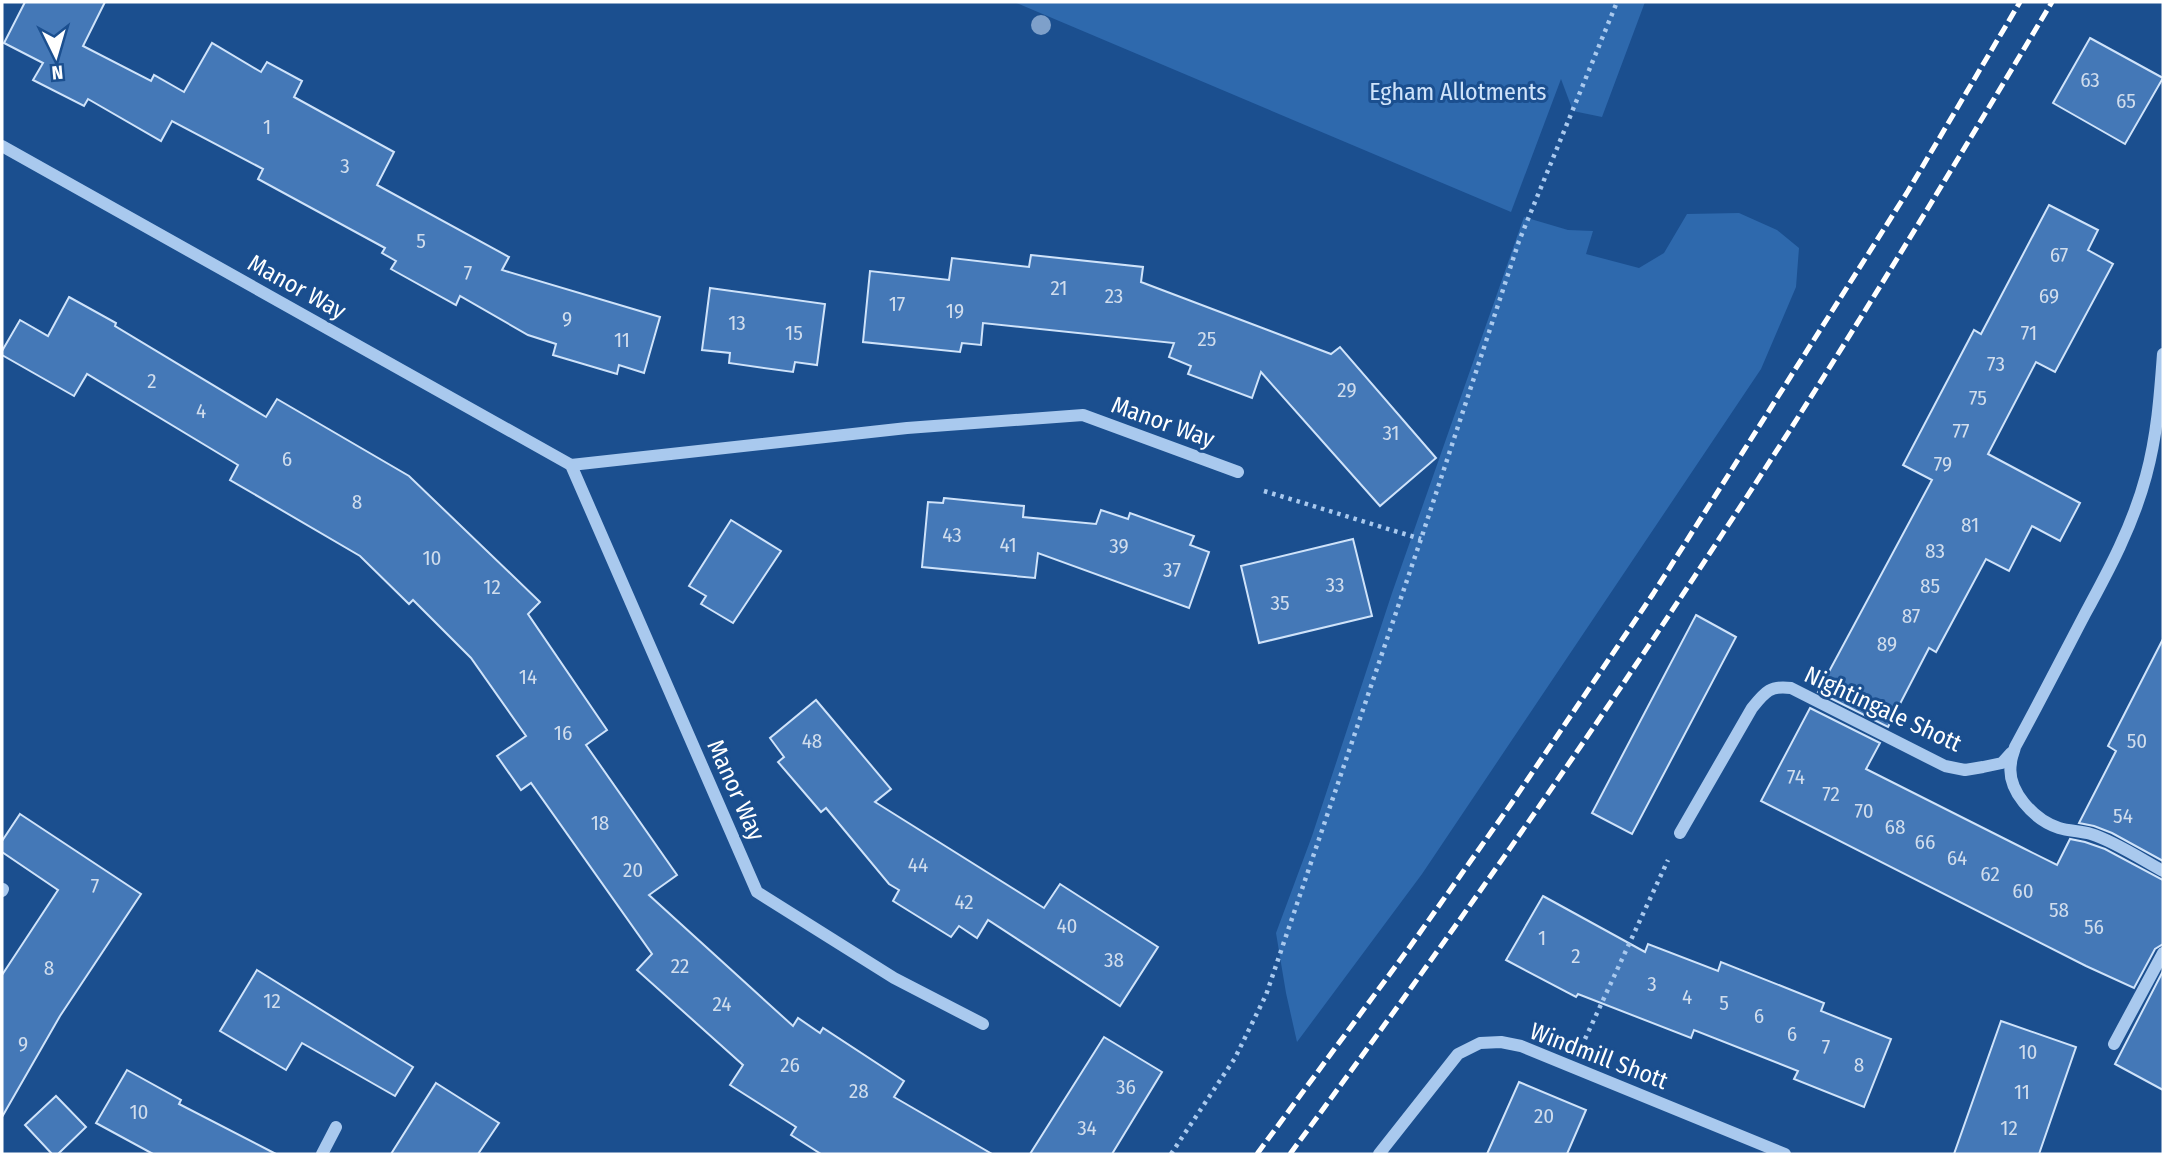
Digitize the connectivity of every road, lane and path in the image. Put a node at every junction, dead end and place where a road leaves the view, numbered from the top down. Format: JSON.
{"nodes":[{"id":1,"x":1617,"y":2,"type":"edge"},
{"id":2,"x":2,"y":146,"type":"edge"},
{"id":3,"x":2163,"y":354,"type":"edge"},
{"id":4,"x":2161,"y":412,"type":"edge"},
{"id":5,"x":572,"y":465,"type":"junction"},
{"id":6,"x":1238,"y":472,"type":"joint"},
{"id":7,"x":1421,"y":539,"type":"junction"},
{"id":8,"x":2015,"y":747,"type":"junction"},
{"id":9,"x":1680,"y":833,"type":"joint"},
{"id":10,"x":2163,"y":871,"type":"edge"},
{"id":11,"x":2163,"y":953,"type":"edge"},
{"id":12,"x":983,"y":1024,"type":"dead end"},
{"id":13,"x":2114,"y":1044,"type":"dead end"},
{"id":14,"x":1572,"y":1067,"type":"junction"},
{"id":15,"x":336,"y":1127,"type":"dead end"},
{"id":16,"x":322,"y":1154,"type":"edge"},
{"id":17,"x":1171,"y":1154,"type":"edge"},
{"id":18,"x":1379,"y":1154,"type":"edge"},
{"id":19,"x":1785,"y":1154,"type":"edge"}],
"edges":[{"from":1,"to":7,"type":"path"},
{"from":2,"to":5,"type":"street","name":"Manor Way"},
{"from":3,"to":4,"type":"street","name":"Nightingale Shott"},
{"from":4,"to":8,"type":"street","name":"Nightingale Shott"},
{"from":5,"to":6,"type":"street","name":"Manor Way"},
{"from":5,"to":12,"type":"street","name":"Manor Way"},
{"from":6,"to":7,"type":"path"},
{"from":7,"to":17,"type":"path"},
{"from":8,"to":9,"type":"street","name":"Nightingale Shott"},
{"from":8,"to":10,"type":"street","name":"Nightingale Shott"},
{"from":9,"to":14,"type":"path"},
{"from":11,"to":13,"type":"street"},
{"from":14,"to":18,"type":"street","name":"Windmill Shott"},
{"from":14,"to":19,"type":"street","name":"Windmill Shott"},
{"from":15,"to":16,"type":"street"}]}
